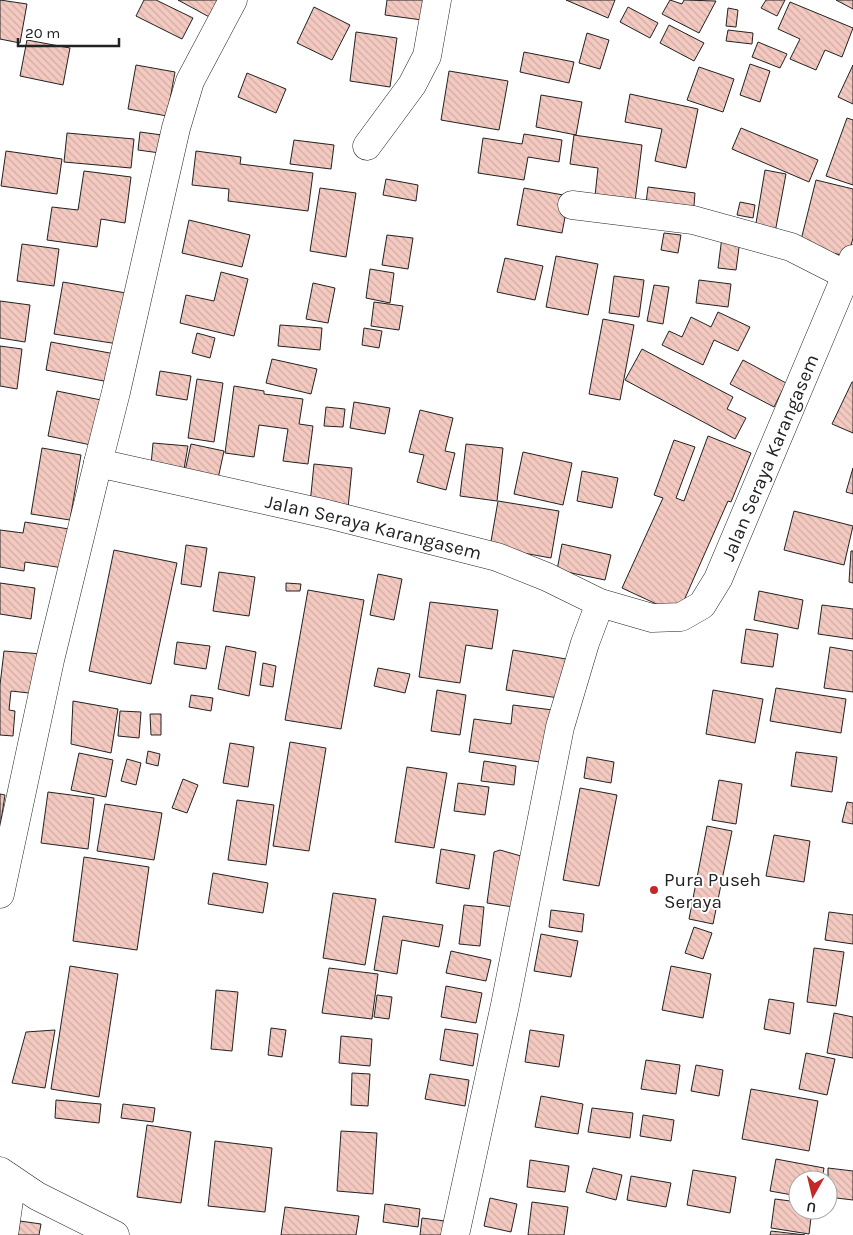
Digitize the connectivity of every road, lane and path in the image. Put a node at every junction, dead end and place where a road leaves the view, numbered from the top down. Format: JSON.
{"nodes":[{"id":1,"x":233,"y":0,"type":"edge"},
{"id":2,"x":437,"y":0,"type":"edge"},
{"id":3,"x":367,"y":146,"type":"dead end"},
{"id":4,"x":572,"y":205,"type":"dead end"},
{"id":5,"x":849,"y":267,"type":"edge"},
{"id":6,"x":98,"y":463,"type":"junction"},
{"id":7,"x":600,"y":603,"type":"junction"},
{"id":8,"x":0,"y":894,"type":"edge"},
{"id":9,"x":6,"y":1175,"type":"edge"},
{"id":10,"x":4,"y":1235,"type":"edge"},
{"id":11,"x":115,"y":1235,"type":"edge"},
{"id":12,"x":455,"y":1235,"type":"edge"}],
"edges":[{"from":1,"to":6,"type":"street"},
{"from":2,"to":3,"type":"street"},
{"from":4,"to":5,"type":"street"},
{"from":5,"to":7,"type":"street","name":"Jalan Seraya Karangasem"},
{"from":6,"to":7,"type":"street","name":"Jalan Seraya Karangasem"},
{"from":6,"to":8,"type":"street"},
{"from":7,"to":12,"type":"street"},
{"from":9,"to":10,"type":"street"},
{"from":9,"to":11,"type":"street"}]}
